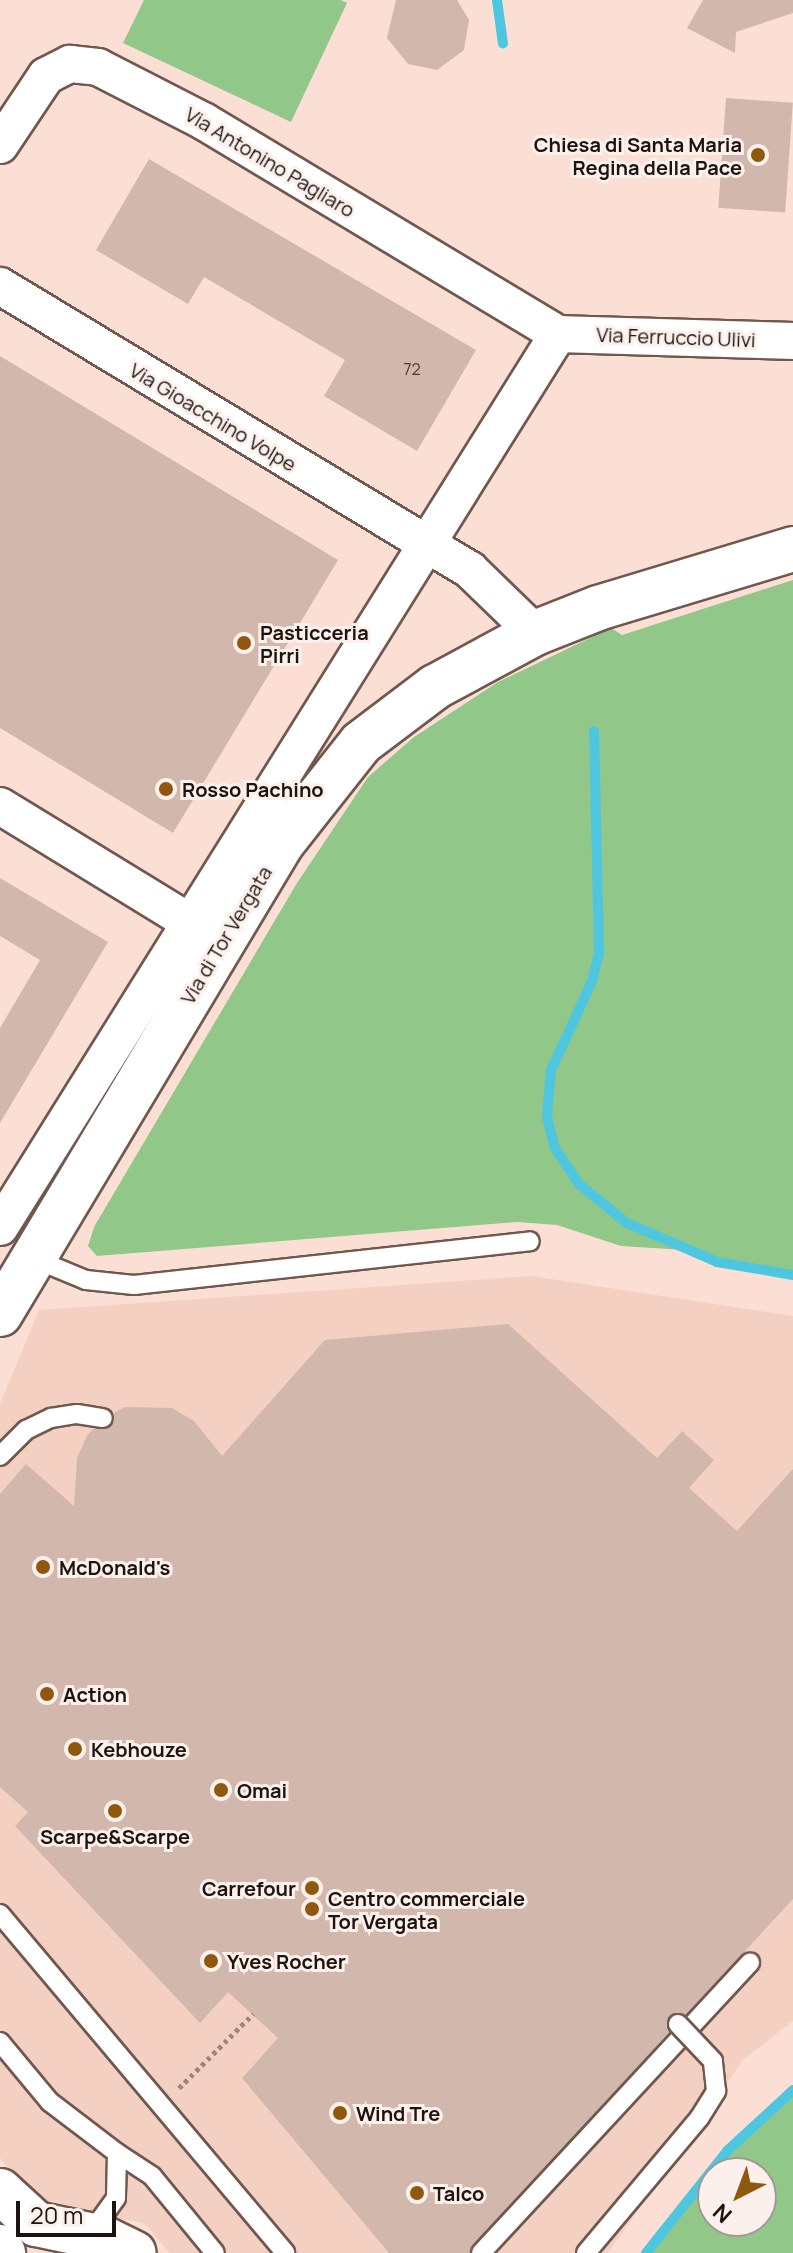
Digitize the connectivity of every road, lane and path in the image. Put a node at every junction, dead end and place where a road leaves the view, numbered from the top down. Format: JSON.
{"nodes":[{"id":1,"x":0,"y":145,"type":"edge"},
{"id":2,"x":0,"y":286,"type":"edge"},
{"id":3,"x":558,"y":334,"type":"junction"},
{"id":4,"x":793,"y":341,"type":"edge"},
{"id":5,"x":429,"y":544,"type":"junction"},
{"id":6,"x":793,"y":549,"type":"edge"},
{"id":7,"x":535,"y":633,"type":"junction"},
{"id":8,"x":0,"y":806,"type":"edge"},
{"id":9,"x":188,"y":921,"type":"junction"},
{"id":10,"x":0,"y":1227,"type":"edge"},
{"id":11,"x":530,"y":1241,"type":"dead end"},
{"id":12,"x":35,"y":1259,"type":"junction"},
{"id":13,"x":0,"y":1314,"type":"edge"},
{"id":14,"x":103,"y":1418,"type":"dead end"},
{"id":15,"x":0,"y":1456,"type":"edge"},
{"id":16,"x":0,"y":1914,"type":"edge"},
{"id":17,"x":750,"y":1963,"type":"dead end"},
{"id":18,"x":253,"y":2014,"type":"dead end"},
{"id":19,"x":678,"y":2024,"type":"dead end"},
{"id":20,"x":0,"y":2042,"type":"edge"},
{"id":21,"x":161,"y":2105,"type":"junction"},
{"id":22,"x":117,"y":2153,"type":"junction"},
{"id":23,"x":0,"y":2191,"type":"edge"},
{"id":24,"x":89,"y":2235,"type":"junction"},
{"id":25,"x":0,"y":2247,"type":"edge"},
{"id":26,"x":3,"y":2253,"type":"edge"},
{"id":27,"x":134,"y":2253,"type":"edge"},
{"id":28,"x":215,"y":2253,"type":"edge"},
{"id":29,"x":285,"y":2253,"type":"edge"},
{"id":30,"x":481,"y":2253,"type":"edge"},
{"id":31,"x":586,"y":2253,"type":"edge"}],
"edges":[{"from":1,"to":3,"type":"street","name":"Via Antonino Pagliaro"},
{"from":2,"to":5,"type":"street","name":"Via Gioacchino Volpe"},
{"from":3,"to":4,"type":"street","name":"Via Ferruccio Ulivi"},
{"from":3,"to":5,"type":"street","name":"Via di Tor Vergata"},
{"from":5,"to":7,"type":"street"},
{"from":5,"to":9,"type":"street","name":"Via di Tor Vergata"},
{"from":6,"to":7,"type":"main road","name":"Via di Tor Vergata"},
{"from":7,"to":12,"type":"main road","name":"Via di Tor Vergata"},
{"from":8,"to":9,"type":"street"},
{"from":9,"to":10,"type":"street","name":"Via di Tor Vergata"},
{"from":11,"to":12,"type":"lane"},
{"from":12,"to":13,"type":"main road","name":"Via di Tor Vergata"},
{"from":14,"to":15,"type":"lane"},
{"from":16,"to":21,"type":"lane"},
{"from":17,"to":30,"type":"lane"},
{"from":18,"to":21,"type":"path"},
{"from":19,"to":31,"type":"lane","bridge":true},
{"from":20,"to":22,"type":"lane"},
{"from":21,"to":29,"type":"lane"},
{"from":22,"to":24,"type":"lane"},
{"from":22,"to":28,"type":"lane"},
{"from":23,"to":24,"type":"main road"},
{"from":24,"to":27,"type":"main road"},
{"from":25,"to":26,"type":"main road"}]}
